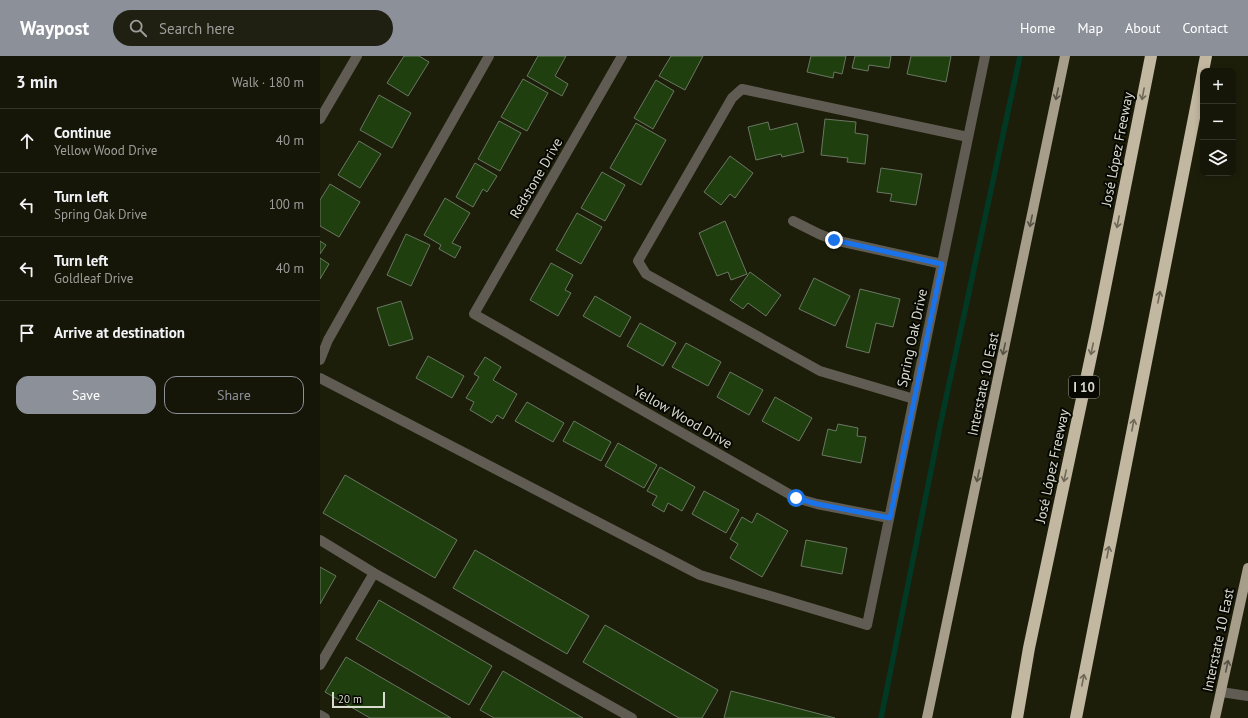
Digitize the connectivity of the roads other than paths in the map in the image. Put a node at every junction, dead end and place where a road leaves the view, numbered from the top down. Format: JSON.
{"nodes":[{"id":1,"x":357,"y":56,"type":"edge"},
{"id":2,"x":489,"y":56,"type":"edge"},
{"id":3,"x":622,"y":56,"type":"edge"},
{"id":4,"x":985,"y":56,"type":"edge"},
{"id":5,"x":1065,"y":56,"type":"edge"},
{"id":6,"x":1151,"y":56,"type":"edge"},
{"id":7,"x":1206,"y":56,"type":"edge"},
{"id":8,"x":1204,"y":68,"type":"edge"},
{"id":9,"x":1200,"y":86,"type":"edge"},
{"id":10,"x":320,"y":119,"type":"edge"},
{"id":11,"x":968,"y":137,"type":"junction"},
{"id":12,"x":793,"y":221,"type":"dead end"},
{"id":13,"x":942,"y":264,"type":"junction"},
{"id":14,"x":474,"y":314,"type":"joint"},
{"id":15,"x":320,"y":360,"type":"edge"},
{"id":16,"x":320,"y":378,"type":"edge"},
{"id":17,"x":914,"y":399,"type":"junction"},
{"id":18,"x":890,"y":518,"type":"junction"},
{"id":19,"x":320,"y":540,"type":"edge"},
{"id":20,"x":1248,"y":568,"type":"edge"},
{"id":21,"x":374,"y":573,"type":"junction"},
{"id":22,"x":320,"y":665,"type":"edge"},
{"id":23,"x":1221,"y":692,"type":"junction"},
{"id":24,"x":1248,"y":696,"type":"edge"},
{"id":25,"x":320,"y":715,"type":"edge"},
{"id":26,"x":325,"y":718,"type":"edge"},
{"id":27,"x":632,"y":718,"type":"edge"},
{"id":28,"x":927,"y":718,"type":"edge"},
{"id":29,"x":1017,"y":718,"type":"edge"},
{"id":30,"x":1076,"y":718,"type":"edge"},
{"id":31,"x":1216,"y":718,"type":"edge"}],
"edges":[{"from":1,"to":10,"type":"street"},
{"from":2,"to":15,"type":"street"},
{"from":3,"to":14,"type":"street","name":"Redstone Drive"},
{"from":4,"to":11,"type":"street","name":"Spring Oak Drive"},
{"from":5,"to":28,"type":"main road","name":"Interstate 10 East","one_way":true},
{"from":6,"to":29,"type":"highway","name":"José López Freeway","number":"I 10","one_way":true},
{"from":7,"to":8,"type":"highway"},
{"from":30,"to":9,"type":"highway","one_way":true},
{"from":11,"to":13,"type":"street","name":"Spring Oak Drive"},
{"from":11,"to":17,"type":"street"},
{"from":12,"to":13,"type":"street"},
{"from":13,"to":17,"type":"street","name":"Spring Oak Drive"},
{"from":14,"to":18,"type":"street","name":"Yellow Wood Drive"},
{"from":16,"to":18,"type":"street","name":"Spring Oak Drive"},
{"from":17,"to":18,"type":"street","name":"Spring Oak Drive"},
{"from":19,"to":21,"type":"street"},
{"from":23,"to":20,"type":"main road","name":"Interstate 10 East","one_way":true},
{"from":21,"to":22,"type":"street"},
{"from":21,"to":27,"type":"street"},
{"from":23,"to":24,"type":"street"},
{"from":23,"to":31,"type":"main road","name":"Interstate 10 East"},
{"from":25,"to":26,"type":"street"}]}
